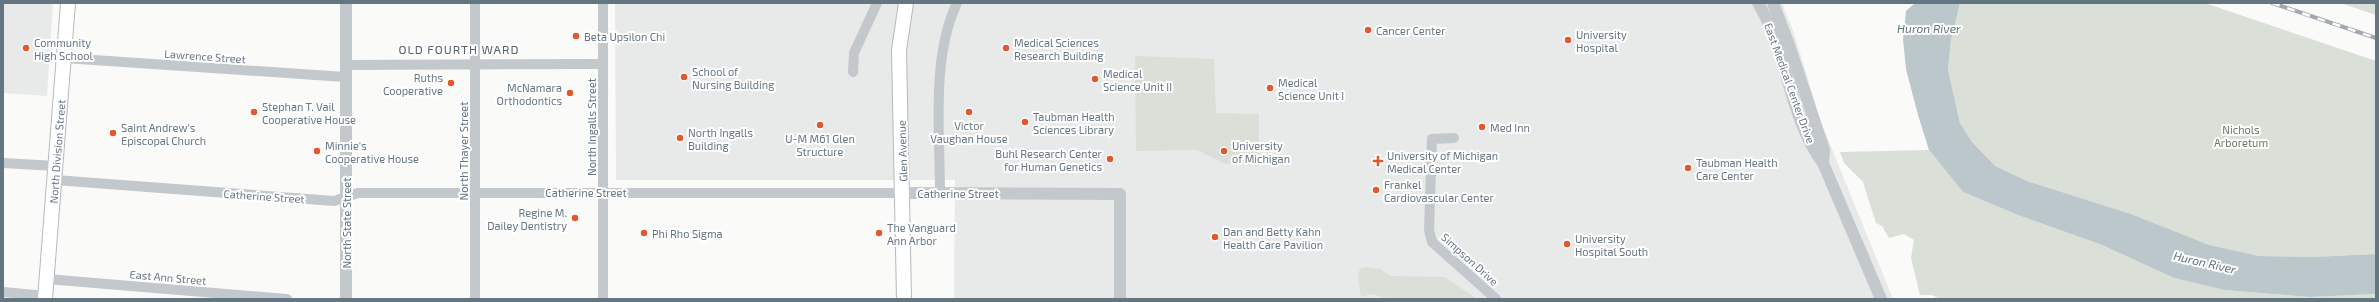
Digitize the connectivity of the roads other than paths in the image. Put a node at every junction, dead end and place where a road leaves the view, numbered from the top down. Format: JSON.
{"nodes":[{"id":1,"x":68,"y":3,"type":"edge"},
{"id":2,"x":346,"y":3,"type":"edge"},
{"id":3,"x":475,"y":3,"type":"edge"},
{"id":4,"x":604,"y":3,"type":"edge"},
{"id":5,"x":877,"y":3,"type":"edge"},
{"id":6,"x":906,"y":3,"type":"edge"},
{"id":7,"x":957,"y":3,"type":"edge"},
{"id":8,"x":1758,"y":3,"type":"edge"},
{"id":9,"x":1773,"y":3,"type":"edge"},
{"id":10,"x":64,"y":58,"type":"junction"},
{"id":11,"x":475,"y":63,"type":"junction"},
{"id":12,"x":603,"y":64,"type":"junction"},
{"id":13,"x":345,"y":71,"type":"junction"},
{"id":14,"x":853,"y":72,"type":"dead end"},
{"id":15,"x":1454,"y":138,"type":"dead end"},
{"id":16,"x":3,"y":162,"type":"edge"},
{"id":17,"x":1823,"y":163,"type":"junction"},
{"id":18,"x":56,"y":173,"type":"junction"},
{"id":19,"x":475,"y":192,"type":"junction"},
{"id":20,"x":602,"y":192,"type":"junction"},
{"id":21,"x":904,"y":193,"type":"junction"},
{"id":22,"x":940,"y":193,"type":"junction"},
{"id":23,"x":346,"y":198,"type":"junction"},
{"id":24,"x":47,"y":279,"type":"junction"},
{"id":25,"x":3,"y":292,"type":"edge"},
{"id":26,"x":45,"y":297,"type":"edge"},
{"id":27,"x":287,"y":299,"type":"edge"},
{"id":28,"x":346,"y":299,"type":"edge"},
{"id":29,"x":475,"y":299,"type":"edge"},
{"id":30,"x":603,"y":299,"type":"edge"},
{"id":31,"x":904,"y":299,"type":"edge"},
{"id":32,"x":1120,"y":299,"type":"edge"},
{"id":33,"x":1496,"y":299,"type":"edge"},
{"id":34,"x":1881,"y":299,"type":"edge"}],
"edges":[{"from":1,"to":10,"type":"main road","name":"North Division Street"},
{"from":2,"to":13,"type":"street","name":"North State Street"},
{"from":3,"to":11,"type":"street","name":"North Thayer Street"},
{"from":4,"to":12,"type":"street","name":"North Ingalls Street"},
{"from":5,"to":14,"type":"street"},
{"from":6,"to":21,"type":"main road","name":"Glen Avenue"},
{"from":7,"to":22,"type":"street"},
{"from":8,"to":17,"type":"street","name":"East Medical Center Drive"},
{"from":9,"to":17,"type":"street","name":"East Medical Center Drive"},
{"from":10,"to":13,"type":"street","name":"Lawrence Street"},
{"from":10,"to":18,"type":"main road","name":"North Division Street"},
{"from":11,"to":12,"type":"street","name":"Lawrence Street"},
{"from":11,"to":13,"type":"street","name":"Lawrence Street"},
{"from":11,"to":19,"type":"street","name":"North Thayer Street"},
{"from":12,"to":20,"type":"street","name":"North Ingalls Street"},
{"from":13,"to":23,"type":"street","name":"North State Street"},
{"from":15,"to":33,"type":"street","name":"Simpson Drive"},
{"from":16,"to":18,"type":"street","name":"Catherine Street"},
{"from":17,"to":34,"type":"street","name":"East Medical Center Drive"},
{"from":18,"to":23,"type":"street","name":"Catherine Street"},
{"from":18,"to":24,"type":"main road","name":"North Division Street"},
{"from":19,"to":20,"type":"street","name":"Catherine Street"},
{"from":19,"to":23,"type":"street","name":"Catherine Street"},
{"from":19,"to":29,"type":"street","name":"North Thayer Street"},
{"from":20,"to":21,"type":"street","name":"Catherine Street"},
{"from":20,"to":30,"type":"street","name":"North Ingalls Street"},
{"from":21,"to":22,"type":"street","name":"Catherine Street"},
{"from":21,"to":31,"type":"main road","name":"Glen Avenue"},
{"from":22,"to":32,"type":"street","name":"Catherine Street"},
{"from":23,"to":28,"type":"street","name":"North State Street"},
{"from":24,"to":26,"type":"main road","name":"North Division Street"},
{"from":24,"to":27,"type":"street","name":"East Ann Street"},
{"from":25,"to":26,"type":"street"}]}
